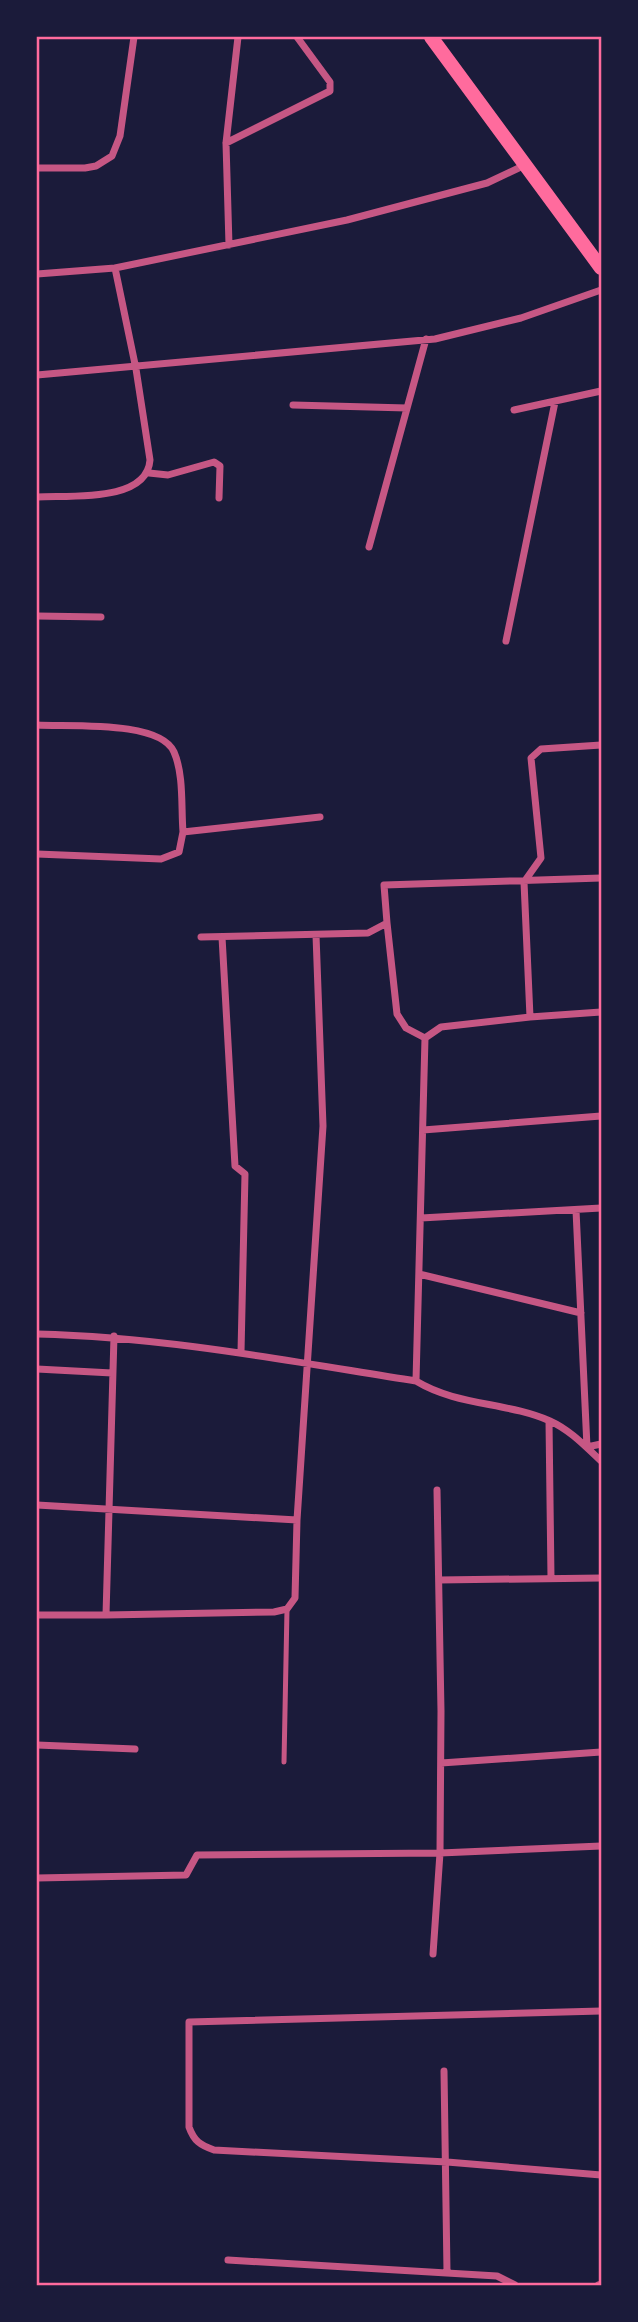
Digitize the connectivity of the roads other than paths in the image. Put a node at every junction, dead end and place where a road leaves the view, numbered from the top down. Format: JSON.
{"nodes":[{"id":1,"x":134,"y":37,"type":"edge"},
{"id":2,"x":238,"y":37,"type":"edge"},
{"id":3,"x":297,"y":37,"type":"edge"},
{"id":4,"x":431,"y":37,"type":"edge"},
{"id":5,"x":226,"y":143,"type":"junction"},
{"id":6,"x":526,"y":165,"type":"junction"},
{"id":7,"x":37,"y":168,"type":"edge"},
{"id":8,"x":229,"y":245,"type":"junction"},
{"id":9,"x":115,"y":268,"type":"junction"},
{"id":10,"x":601,"y":268,"type":"edge"},
{"id":11,"x":37,"y":274,"type":"edge"},
{"id":12,"x":601,"y":290,"type":"edge"},
{"id":13,"x":426,"y":339,"type":"junction"},
{"id":14,"x":136,"y":369,"type":"junction"},
{"id":15,"x":37,"y":375,"type":"edge"},
{"id":16,"x":601,"y":391,"type":"edge"},
{"id":17,"x":555,"y":402,"type":"junction"},
{"id":18,"x":293,"y":405,"type":"dead end"},
{"id":19,"x":407,"y":408,"type":"junction"},
{"id":20,"x":514,"y":410,"type":"dead end"},
{"id":21,"x":149,"y":473,"type":"junction"},
{"id":22,"x":37,"y":497,"type":"edge"},
{"id":23,"x":219,"y":498,"type":"dead end"},
{"id":24,"x":369,"y":547,"type":"dead end"},
{"id":25,"x":37,"y":616,"type":"edge"},
{"id":26,"x":100,"y":617,"type":"dead end"},
{"id":27,"x":506,"y":641,"type":"dead end"},
{"id":28,"x":37,"y":725,"type":"edge"},
{"id":29,"x":601,"y":745,"type":"edge"},
{"id":30,"x":320,"y":817,"type":"dead end"},
{"id":31,"x":183,"y":832,"type":"junction"},
{"id":32,"x":37,"y":854,"type":"edge"},
{"id":33,"x":601,"y":878,"type":"edge"},
{"id":34,"x":524,"y":882,"type":"junction"},
{"id":35,"x":387,"y":923,"type":"junction"},
{"id":36,"x":316,"y":935,"type":"junction"},
{"id":37,"x":201,"y":937,"type":"dead end"},
{"id":38,"x":222,"y":937,"type":"junction"},
{"id":39,"x":601,"y":1012,"type":"edge"},
{"id":40,"x":530,"y":1017,"type":"junction"},
{"id":41,"x":425,"y":1038,"type":"junction"},
{"id":42,"x":601,"y":1116,"type":"edge"},
{"id":43,"x":423,"y":1130,"type":"junction"},
{"id":44,"x":601,"y":1208,"type":"edge"},
{"id":45,"x":576,"y":1210,"type":"junction"},
{"id":46,"x":421,"y":1218,"type":"junction"},
{"id":47,"x":419,"y":1275,"type":"junction"},
{"id":48,"x":580,"y":1312,"type":"junction"},
{"id":49,"x":37,"y":1334,"type":"edge"},
{"id":50,"x":114,"y":1336,"type":"junction"},
{"id":51,"x":241,"y":1352,"type":"junction"},
{"id":52,"x":306,"y":1364,"type":"junction"},
{"id":53,"x":37,"y":1369,"type":"edge"},
{"id":54,"x":112,"y":1373,"type":"junction"},
{"id":55,"x":416,"y":1381,"type":"junction"},
{"id":56,"x":549,"y":1421,"type":"junction"},
{"id":57,"x":601,"y":1444,"type":"edge"},
{"id":58,"x":587,"y":1447,"type":"junction"},
{"id":59,"x":601,"y":1461,"type":"edge"},
{"id":60,"x":437,"y":1490,"type":"dead end"},
{"id":61,"x":37,"y":1505,"type":"edge"},
{"id":62,"x":107,"y":1508,"type":"junction"},
{"id":63,"x":297,"y":1520,"type":"junction"},
{"id":64,"x":551,"y":1578,"type":"junction"},
{"id":65,"x":601,"y":1578,"type":"edge"},
{"id":66,"x":439,"y":1580,"type":"junction"},
{"id":67,"x":287,"y":1609,"type":"junction"},
{"id":68,"x":37,"y":1615,"type":"edge"},
{"id":69,"x":106,"y":1615,"type":"junction"},
{"id":70,"x":37,"y":1745,"type":"edge"},
{"id":71,"x":135,"y":1749,"type":"dead end"},
{"id":72,"x":601,"y":1752,"type":"edge"},
{"id":73,"x":284,"y":1762,"type":"dead end"},
{"id":74,"x":441,"y":1763,"type":"junction"},
{"id":75,"x":601,"y":1846,"type":"edge"},
{"id":76,"x":440,"y":1853,"type":"junction"},
{"id":77,"x":37,"y":1878,"type":"edge"},
{"id":78,"x":433,"y":1954,"type":"dead end"},
{"id":79,"x":601,"y":2011,"type":"edge"},
{"id":80,"x":444,"y":2071,"type":"dead end"},
{"id":81,"x":447,"y":2162,"type":"junction"},
{"id":82,"x":601,"y":2175,"type":"edge"},
{"id":83,"x":228,"y":2260,"type":"dead end"},
{"id":84,"x":447,"y":2272,"type":"junction"},
{"id":85,"x":515,"y":2285,"type":"edge"}],
"edges":[{"from":1,"to":7,"type":"street"},
{"from":2,"to":5,"type":"street"},
{"from":3,"to":5,"type":"street"},
{"from":4,"to":6,"type":"main road"},
{"from":5,"to":8,"type":"street"},
{"from":6,"to":8,"type":"street"},
{"from":6,"to":10,"type":"main road"},
{"from":8,"to":9,"type":"street"},
{"from":9,"to":11,"type":"street"},
{"from":9,"to":14,"type":"street"},
{"from":12,"to":13,"type":"street"},
{"from":13,"to":14,"type":"street"},
{"from":13,"to":19,"type":"street"},
{"from":14,"to":15,"type":"street"},
{"from":14,"to":21,"type":"street"},
{"from":16,"to":17,"type":"street"},
{"from":17,"to":20,"type":"street"},
{"from":17,"to":27,"type":"street"},
{"from":18,"to":19,"type":"street"},
{"from":19,"to":24,"type":"street"},
{"from":21,"to":22,"type":"street"},
{"from":21,"to":23,"type":"street"},
{"from":25,"to":26,"type":"street"},
{"from":28,"to":31,"type":"street"},
{"from":29,"to":34,"type":"street"},
{"from":30,"to":31,"type":"street"},
{"from":31,"to":32,"type":"street"},
{"from":33,"to":34,"type":"street"},
{"from":34,"to":35,"type":"street"},
{"from":34,"to":40,"type":"street"},
{"from":35,"to":36,"type":"street"},
{"from":35,"to":41,"type":"street"},
{"from":36,"to":38,"type":"street"},
{"from":36,"to":52,"type":"street"},
{"from":37,"to":38,"type":"street"},
{"from":38,"to":51,"type":"street"},
{"from":39,"to":40,"type":"street"},
{"from":40,"to":41,"type":"street"},
{"from":41,"to":43,"type":"street"},
{"from":42,"to":43,"type":"street"},
{"from":43,"to":46,"type":"street"},
{"from":44,"to":45,"type":"street"},
{"from":45,"to":46,"type":"street"},
{"from":45,"to":48,"type":"street"},
{"from":46,"to":47,"type":"street"},
{"from":47,"to":48,"type":"street"},
{"from":47,"to":55,"type":"street"},
{"from":48,"to":58,"type":"street"},
{"from":49,"to":50,"type":"street"},
{"from":50,"to":51,"type":"street"},
{"from":50,"to":54,"type":"street"},
{"from":51,"to":52,"type":"street"},
{"from":52,"to":55,"type":"street"},
{"from":52,"to":63,"type":"street"},
{"from":53,"to":54,"type":"street"},
{"from":54,"to":62,"type":"street"},
{"from":55,"to":56,"type":"street"},
{"from":56,"to":58,"type":"street"},
{"from":56,"to":64,"type":"street"},
{"from":57,"to":58,"type":"street"},
{"from":58,"to":59,"type":"street"},
{"from":60,"to":66,"type":"street"},
{"from":61,"to":62,"type":"street"},
{"from":62,"to":63,"type":"street"},
{"from":62,"to":69,"type":"street"},
{"from":63,"to":67,"type":"street"},
{"from":64,"to":65,"type":"street"},
{"from":64,"to":66,"type":"street"},
{"from":66,"to":74,"type":"street"},
{"from":67,"to":69,"type":"street"},
{"from":67,"to":73,"type":"lane"},
{"from":68,"to":69,"type":"street"},
{"from":70,"to":71,"type":"street"},
{"from":72,"to":74,"type":"street"},
{"from":74,"to":76,"type":"street"},
{"from":75,"to":76,"type":"street"},
{"from":76,"to":77,"type":"street"},
{"from":76,"to":78,"type":"street"},
{"from":79,"to":81,"type":"street"},
{"from":80,"to":81,"type":"street"},
{"from":81,"to":82,"type":"street"},
{"from":81,"to":84,"type":"street"},
{"from":83,"to":84,"type":"street"},
{"from":84,"to":85,"type":"street"}]}
